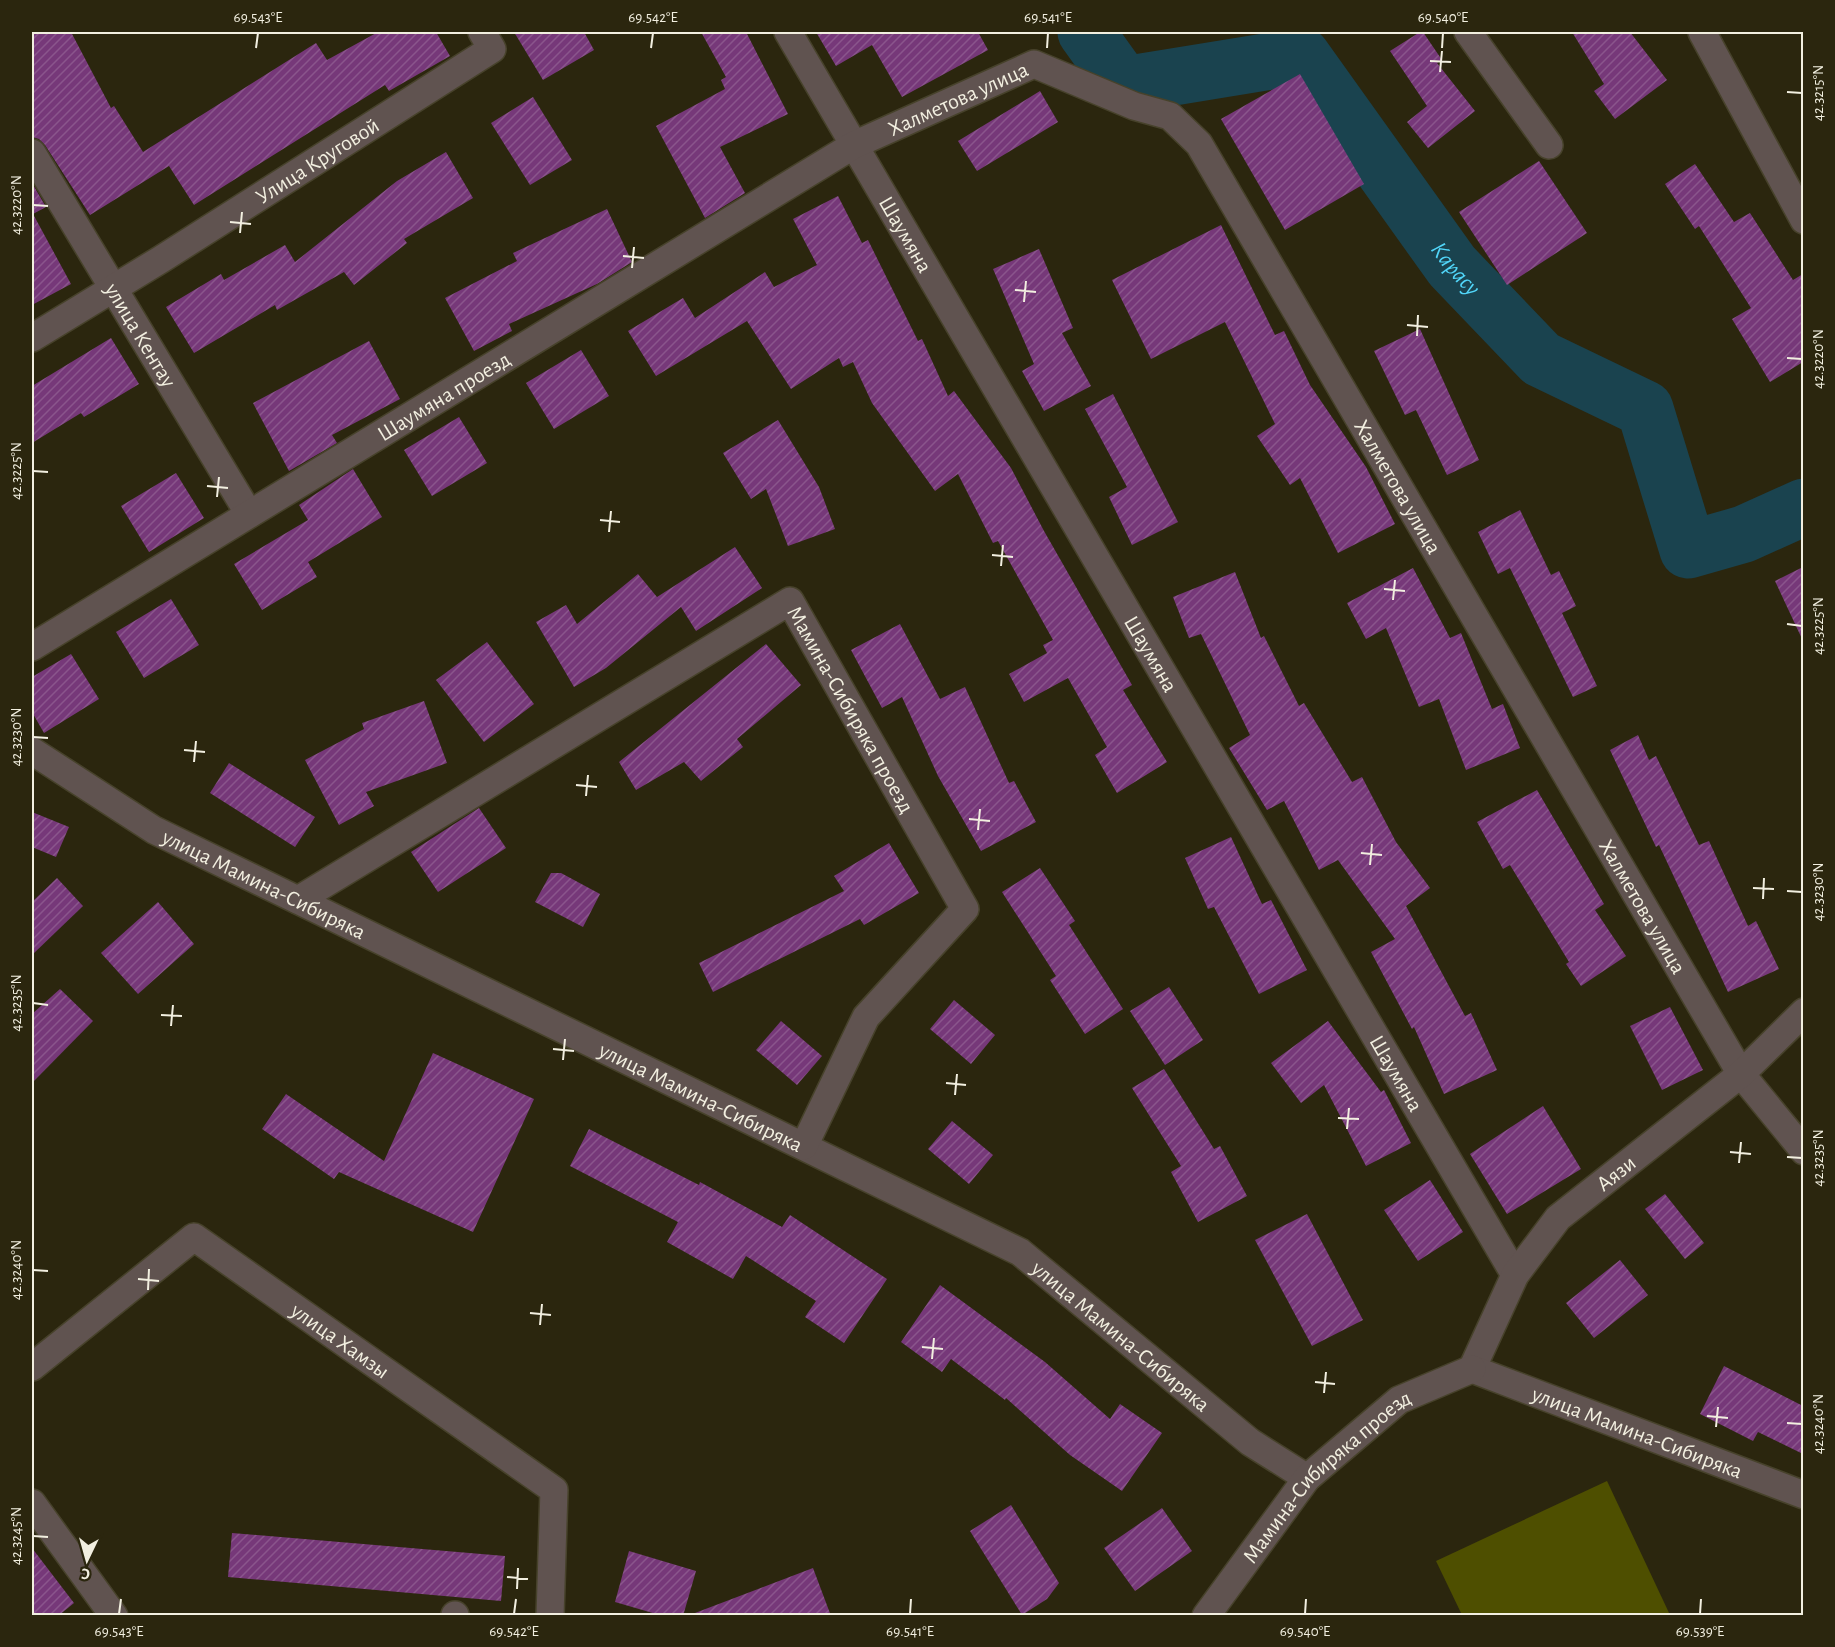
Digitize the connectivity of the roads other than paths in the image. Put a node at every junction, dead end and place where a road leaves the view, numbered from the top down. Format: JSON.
{"nodes":[{"id":1,"x":482,"y":32,"type":"edge"},
{"id":2,"x":788,"y":32,"type":"edge"},
{"id":3,"x":1468,"y":32,"type":"edge"},
{"id":4,"x":1702,"y":32,"type":"edge"},
{"id":5,"x":854,"y":145,"type":"junction"},
{"id":6,"x":1549,"y":146,"type":"dead end"},
{"id":7,"x":32,"y":153,"type":"edge"},
{"id":8,"x":1803,"y":220,"type":"edge"},
{"id":9,"x":112,"y":289,"type":"junction"},
{"id":10,"x":32,"y":338,"type":"edge"},
{"id":11,"x":249,"y":514,"type":"junction"},
{"id":12,"x":32,"y":647,"type":"edge"},
{"id":13,"x":32,"y":751,"type":"edge"},
{"id":14,"x":298,"y":900,"type":"junction"},
{"id":15,"x":1803,"y":1012,"type":"edge"},
{"id":16,"x":1741,"y":1074,"type":"junction"},
{"id":17,"x":804,"y":1146,"type":"junction"},
{"id":18,"x":1803,"y":1151,"type":"edge"},
{"id":19,"x":1515,"y":1275,"type":"junction"},
{"id":20,"x":32,"y":1367,"type":"edge"},
{"id":21,"x":1472,"y":1370,"type":"junction"},
{"id":22,"x":1307,"y":1478,"type":"junction"},
{"id":23,"x":1803,"y":1495,"type":"edge"},
{"id":24,"x":32,"y":1503,"type":"edge"},
{"id":25,"x":114,"y":1616,"type":"edge"},
{"id":26,"x":550,"y":1616,"type":"edge"},
{"id":27,"x":1206,"y":1616,"type":"edge"}],
"edges":[{"from":1,"to":9,"type":"street","name":"Улица Круговой"},
{"from":2,"to":5,"type":"street","name":"Шаумяна"},
{"from":3,"to":6,"type":"street"},
{"from":4,"to":8,"type":"street"},
{"from":5,"to":11,"type":"street","name":"Шаумяна проезд"},
{"from":5,"to":16,"type":"street","name":"Халметова улица"},
{"from":5,"to":19,"type":"street","name":"Шаумяна"},
{"from":7,"to":9,"type":"street","name":"улица Кентау"},
{"from":9,"to":10,"type":"street","name":"Улица Круговой"},
{"from":9,"to":11,"type":"street","name":"улица Кентау"},
{"from":11,"to":12,"type":"street","name":"Шаумяна проезд"},
{"from":13,"to":14,"type":"street","name":"улица Мамина-Сибиряка"},
{"from":14,"to":17,"type":"street","name":"улица Мамина-Сибиряка"},
{"from":14,"to":17,"type":"street","name":"Мамина-Сибиряка проезд"},
{"from":15,"to":16,"type":"street","name":"Аязи"},
{"from":16,"to":18,"type":"street","name":"Халметова улица"},
{"from":16,"to":19,"type":"street","name":"Аязи"},
{"from":17,"to":22,"type":"street","name":"улица Мамина-Сибиряка"},
{"from":19,"to":21,"type":"street","name":"Аязи"},
{"from":20,"to":26,"type":"street","name":"улица Хамзы"},
{"from":21,"to":22,"type":"street","name":"Мамина-Сибиряка проезд"},
{"from":21,"to":23,"type":"street","name":"улица Мамина-Сибиряка"},
{"from":22,"to":27,"type":"street","name":"Мамина-Сибиряка проезд"},
{"from":24,"to":25,"type":"street"}]}
